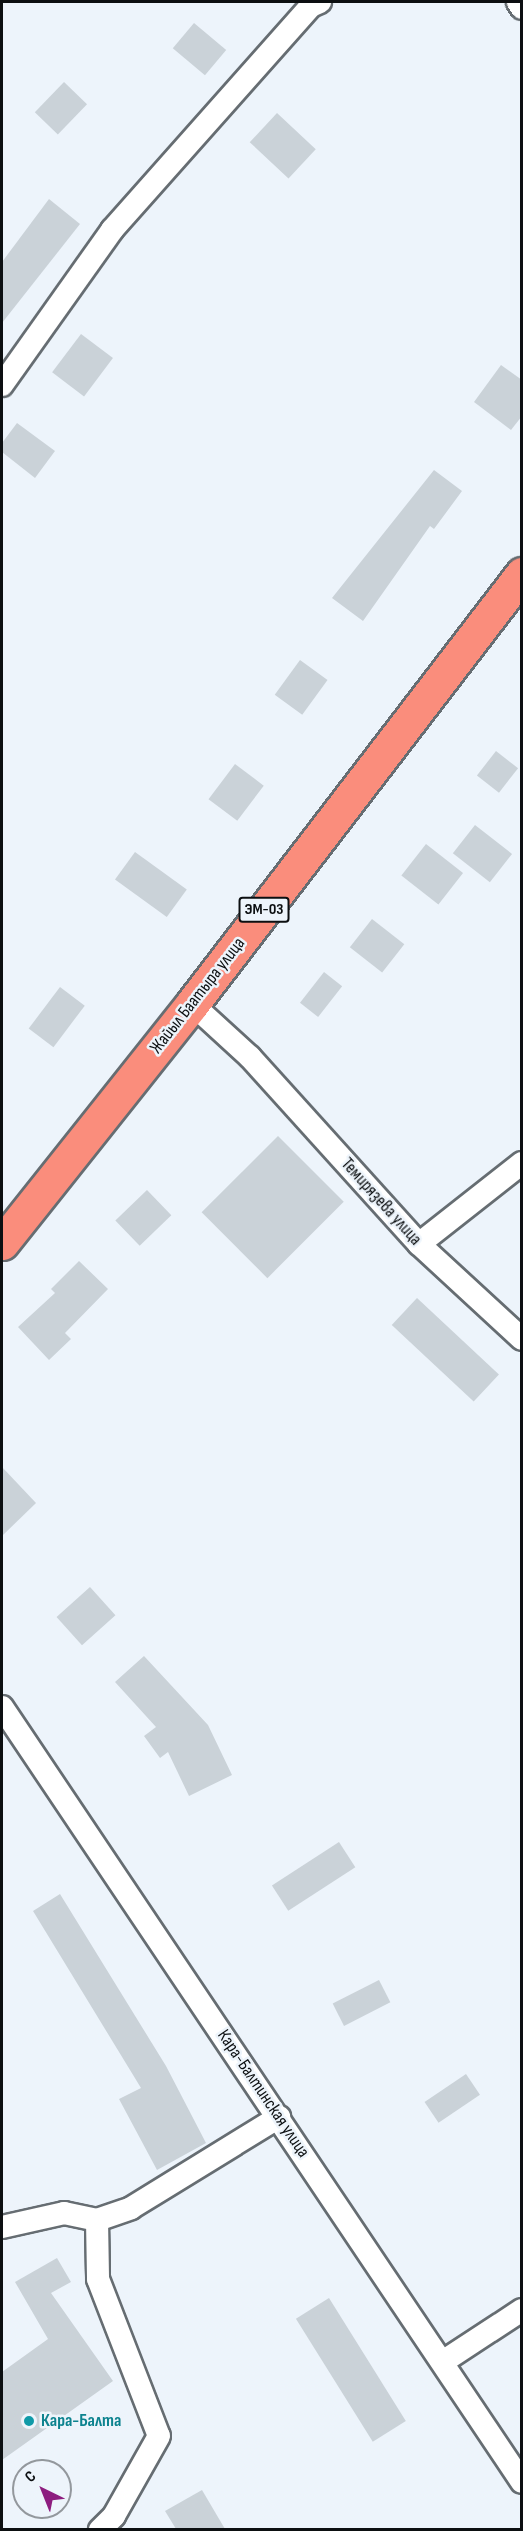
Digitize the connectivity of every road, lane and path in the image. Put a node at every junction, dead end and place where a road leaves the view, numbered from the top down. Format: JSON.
{"nodes":[{"id":1,"x":320,"y":2,"type":"edge"},
{"id":2,"x":518,"y":2,"type":"edge"},
{"id":3,"x":522,"y":8,"type":"edge"},
{"id":4,"x":2,"y":385,"type":"edge"},
{"id":5,"x":522,"y":574,"type":"edge"},
{"id":6,"x":192,"y":1004,"type":"junction"},
{"id":7,"x":522,"y":1163,"type":"edge"},
{"id":8,"x":2,"y":1243,"type":"edge"},
{"id":9,"x":419,"y":1244,"type":"junction"},
{"id":10,"x":522,"y":1339,"type":"edge"},
{"id":11,"x":2,"y":1707,"type":"edge"},
{"id":12,"x":279,"y":2117,"type":"junction"},
{"id":13,"x":97,"y":2220,"type":"junction"},
{"id":14,"x":2,"y":2228,"type":"edge"},
{"id":15,"x":522,"y":2310,"type":"edge"},
{"id":16,"x":444,"y":2361,"type":"junction"},
{"id":17,"x":522,"y":2482,"type":"edge"},
{"id":18,"x":100,"y":2529,"type":"edge"}],
"edges":[{"from":1,"to":4,"type":"street"},
{"from":2,"to":3,"type":"street"},
{"from":5,"to":6,"type":"highway","name":"Жайыл Баатыра улица","number":"ЭМ-03"},
{"from":6,"to":8,"type":"highway","name":"Жайыл Баатыра улица","number":"ЭМ-03"},
{"from":6,"to":9,"type":"street","name":"Темирязева улица"},
{"from":7,"to":9,"type":"street"},
{"from":9,"to":10,"type":"street","name":"Темирязева улица"},
{"from":11,"to":12,"type":"street","name":"Кара-Балтинская улица"},
{"from":12,"to":13,"type":"street"},
{"from":12,"to":16,"type":"street","name":"Кара-Балтинская улица"},
{"from":13,"to":14,"type":"street"},
{"from":13,"to":18,"type":"street"},
{"from":15,"to":16,"type":"street"},
{"from":16,"to":17,"type":"street","name":"Кара-Балтинская улица"}]}
